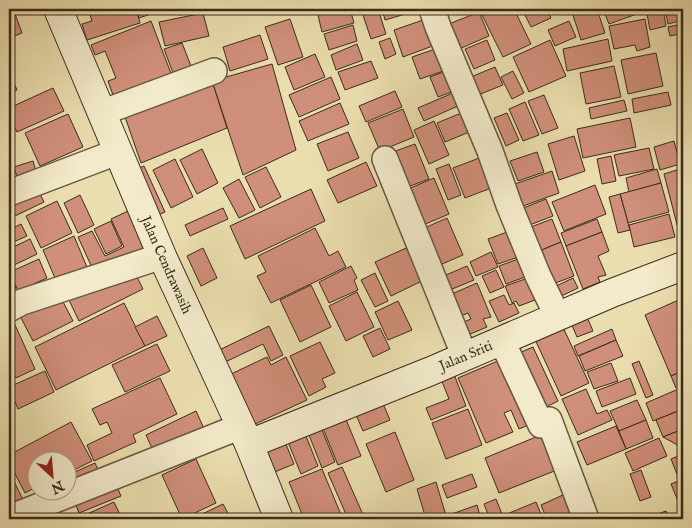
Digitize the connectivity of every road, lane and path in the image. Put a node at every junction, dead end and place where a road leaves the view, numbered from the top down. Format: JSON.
{"nodes":[{"id":1,"x":58,"y":9,"type":"edge"},
{"id":2,"x":432,"y":9,"type":"edge"},
{"id":3,"x":214,"y":71,"type":"dead end"},
{"id":4,"x":101,"y":113,"type":"junction"},
{"id":5,"x":117,"y":152,"type":"junction"},
{"id":6,"x":385,"y":159,"type":"dead end"},
{"id":7,"x":9,"y":193,"type":"edge"},
{"id":8,"x":162,"y":256,"type":"junction"},
{"id":9,"x":683,"y":266,"type":"edge"},
{"id":10,"x":9,"y":309,"type":"edge"},
{"id":11,"x":558,"y":316,"type":"junction"},
{"id":12,"x":502,"y":341,"type":"junction"},
{"id":13,"x":465,"y":357,"type":"junction"},
{"id":14,"x":244,"y":436,"type":"junction"},
{"id":15,"x":9,"y":518,"type":"edge"},
{"id":16,"x":279,"y":519,"type":"edge"},
{"id":17,"x":586,"y":519,"type":"edge"}],
"edges":[{"from":1,"to":4,"type":"street","name":"Jalan Cendrawasih"},
{"from":2,"to":11,"type":"street"},
{"from":3,"to":4,"type":"street"},
{"from":4,"to":5,"type":"street","name":"Jalan Cendrawasih"},
{"from":5,"to":7,"type":"street"},
{"from":5,"to":8,"type":"street","name":"Jalan Cendrawasih"},
{"from":6,"to":13,"type":"street"},
{"from":8,"to":10,"type":"street"},
{"from":8,"to":14,"type":"street","name":"Jalan Cendrawasih"},
{"from":9,"to":11,"type":"street","name":"Jalan Sriti"},
{"from":11,"to":12,"type":"street","name":"Jalan Sriti"},
{"from":12,"to":13,"type":"street","name":"Jalan Sriti"},
{"from":12,"to":17,"type":"street"},
{"from":13,"to":14,"type":"street","name":"Jalan Sriti"},
{"from":14,"to":15,"type":"street"},
{"from":14,"to":16,"type":"street","name":"Jalan Cendrawasih"}]}
